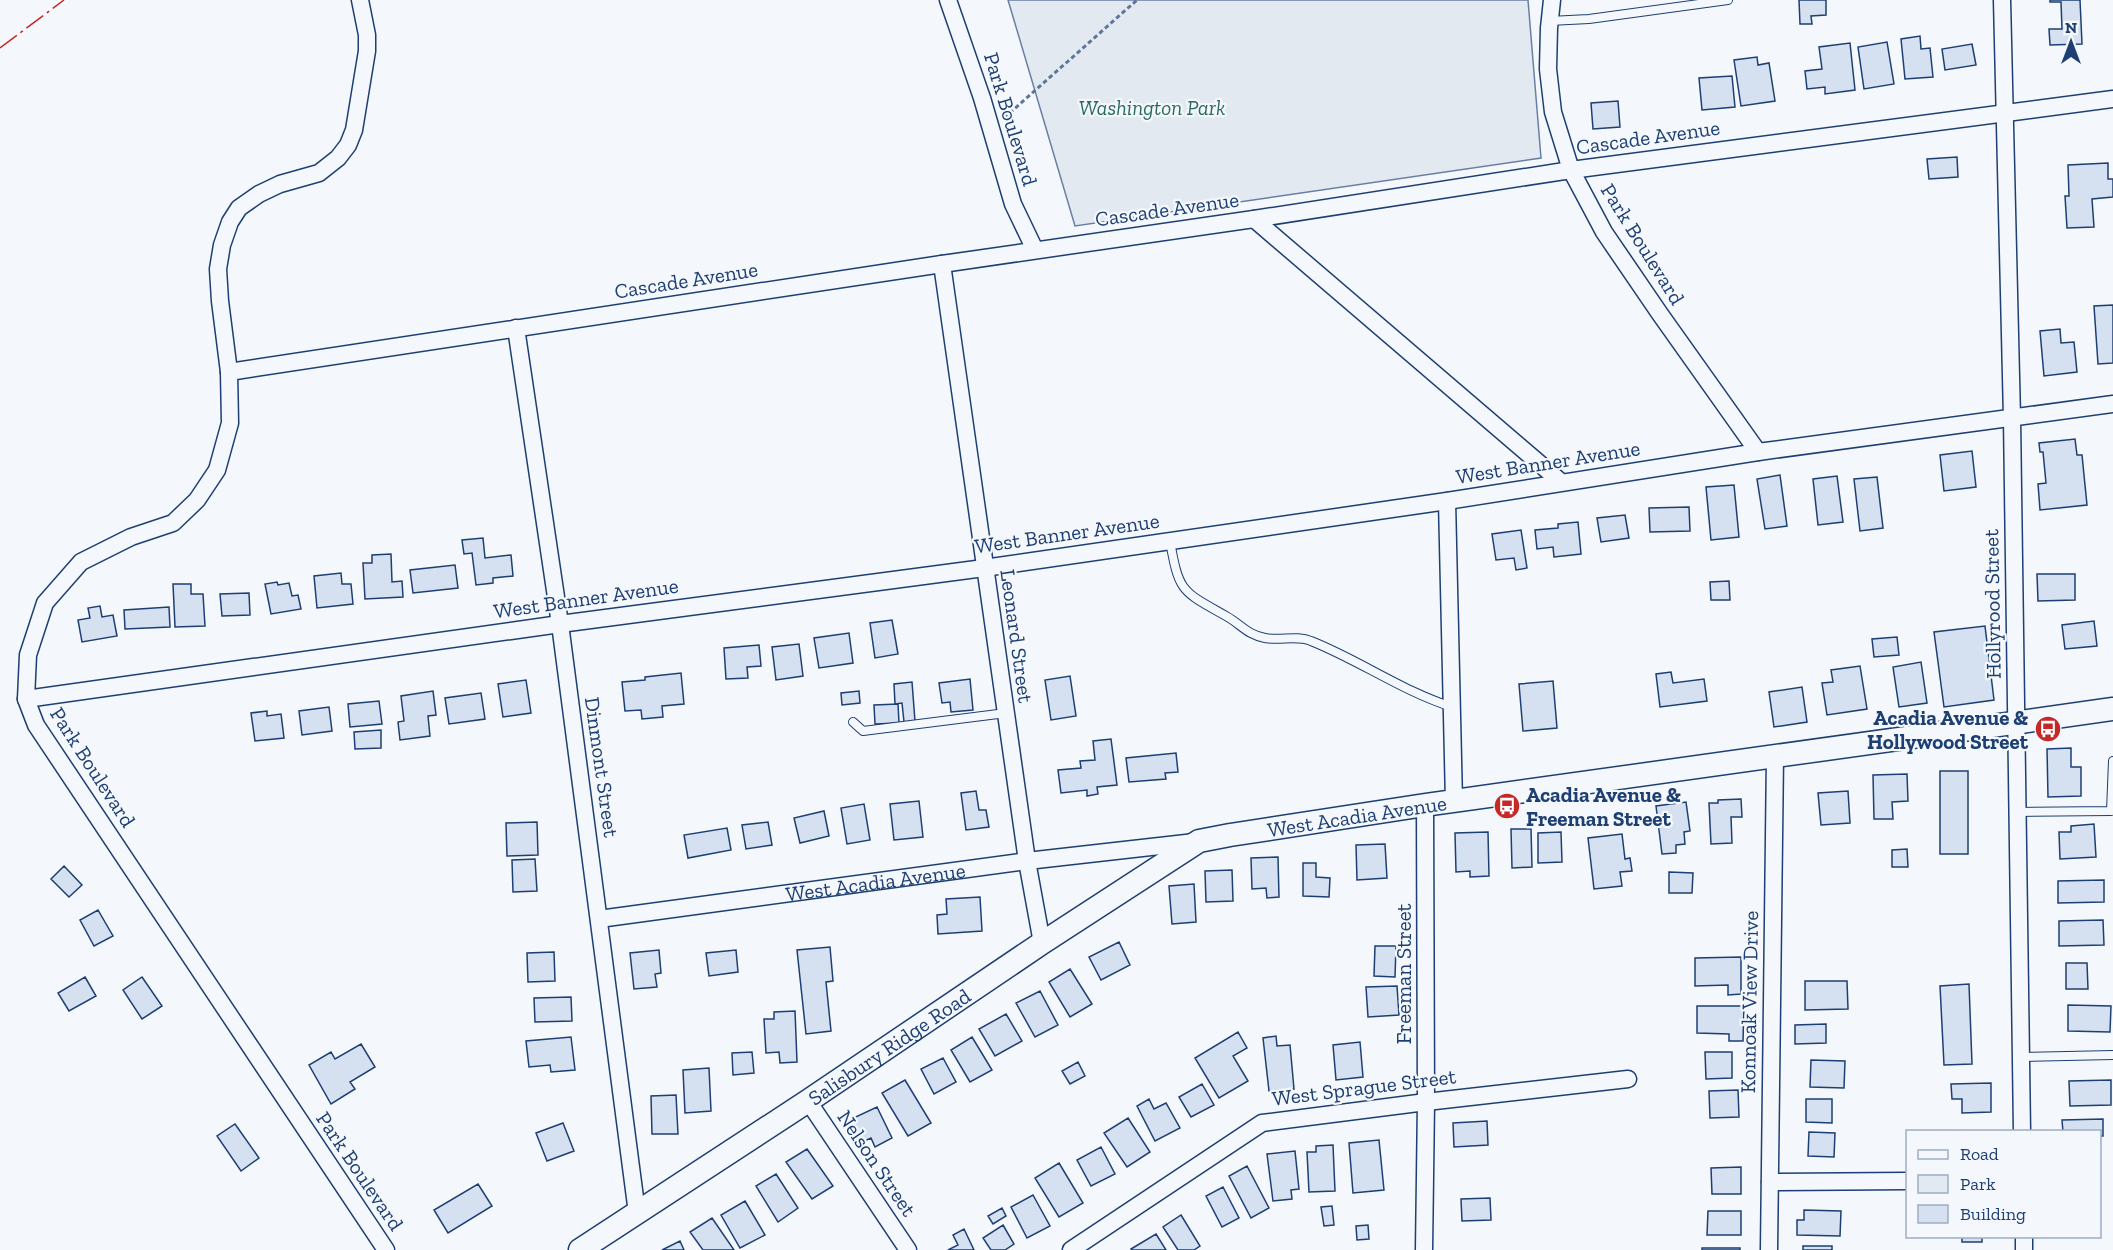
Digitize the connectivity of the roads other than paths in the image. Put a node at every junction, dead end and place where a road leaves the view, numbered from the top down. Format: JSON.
{"nodes":[{"id":1,"x":360,"y":0,"type":"edge"},
{"id":2,"x":948,"y":0,"type":"edge"},
{"id":3,"x":1552,"y":0,"type":"edge"},
{"id":4,"x":1728,"y":0,"type":"edge"},
{"id":5,"x":2002,"y":0,"type":"edge"},
{"id":6,"x":1550,"y":21,"type":"junction"},
{"id":7,"x":2113,"y":99,"type":"edge"},
{"id":8,"x":2004,"y":113,"type":"junction"},
{"id":9,"x":1571,"y":170,"type":"junction"},
{"id":10,"x":1254,"y":219,"type":"junction"},
{"id":11,"x":1035,"y":250,"type":"junction"},
{"id":12,"x":942,"y":264,"type":"junction"},
{"id":13,"x":516,"y":328,"type":"junction"},
{"id":14,"x":229,"y":372,"type":"junction"},
{"id":15,"x":2113,"y":404,"type":"edge"},
{"id":16,"x":2012,"y":418,"type":"junction"},
{"id":17,"x":1758,"y":452,"type":"junction"},
{"id":18,"x":1561,"y":482,"type":"junction"},
{"id":19,"x":1447,"y":501,"type":"junction"},
{"id":20,"x":1170,"y":541,"type":"junction"},
{"id":21,"x":984,"y":568,"type":"junction"},
{"id":22,"x":560,"y":624,"type":"junction"},
{"id":23,"x":26,"y":699,"type":"junction"},
{"id":24,"x":1452,"y":707,"type":"junction"},
{"id":25,"x":2113,"y":709,"type":"edge"},
{"id":26,"x":1006,"y":713,"type":"junction"},
{"id":27,"x":853,"y":722,"type":"dead end"},
{"id":28,"x":2016,"y":723,"type":"junction"},
{"id":29,"x":1775,"y":756,"type":"junction"},
{"id":30,"x":2113,"y":761,"type":"edge"},
{"id":31,"x":1454,"y":802,"type":"junction"},
{"id":32,"x":1425,"y":806,"type":"junction"},
{"id":33,"x":2017,"y":812,"type":"junction"},
{"id":34,"x":1199,"y":842,"type":"junction"},
{"id":35,"x":1027,"y":861,"type":"junction"},
{"id":36,"x":599,"y":919,"type":"junction"},
{"id":37,"x":1042,"y":943,"type":"junction"},
{"id":38,"x":2113,"y":1055,"type":"edge"},
{"id":39,"x":2021,"y":1057,"type":"junction"},
{"id":40,"x":1628,"y":1080,"type":"dead end"},
{"id":41,"x":808,"y":1101,"type":"junction"},
{"id":42,"x":1426,"y":1102,"type":"junction"},
{"id":43,"x":2022,"y":1130,"type":"edge"},
{"id":44,"x":1906,"y":1181,"type":"edge"},
{"id":45,"x":1770,"y":1182,"type":"junction"},
{"id":46,"x":637,"y":1212,"type":"junction"},
{"id":47,"x":386,"y":1250,"type":"edge"},
{"id":48,"x":580,"y":1250,"type":"edge"},
{"id":49,"x":909,"y":1250,"type":"edge"},
{"id":50,"x":1071,"y":1250,"type":"edge"},
{"id":51,"x":1424,"y":1250,"type":"edge"},
{"id":52,"x":1769,"y":1250,"type":"edge"}],
"edges":[{"from":1,"to":14,"type":"street","name":"Park Boulevard"},
{"from":2,"to":11,"type":"street","name":"Park Boulevard"},
{"from":3,"to":6,"type":"street","name":"Park Boulevard"},
{"from":4,"to":6,"type":"lane"},
{"from":5,"to":8,"type":"street"},
{"from":6,"to":9,"type":"street","name":"Park Boulevard"},
{"from":7,"to":8,"type":"street","name":"Cascade Avenue"},
{"from":8,"to":9,"type":"street","name":"Cascade Avenue"},
{"from":8,"to":16,"type":"street","name":"Hollyrood Street"},
{"from":9,"to":10,"type":"street","name":"Cascade Avenue"},
{"from":9,"to":17,"type":"street","name":"Park Boulevard"},
{"from":10,"to":11,"type":"street","name":"Cascade Avenue"},
{"from":10,"to":18,"type":"street"},
{"from":11,"to":12,"type":"street","name":"Cascade Avenue"},
{"from":12,"to":13,"type":"street","name":"Cascade Avenue"},
{"from":12,"to":21,"type":"street","name":"Leonard Street"},
{"from":13,"to":14,"type":"street","name":"Cascade Avenue"},
{"from":13,"to":22,"type":"street","name":"Dinmont Street"},
{"from":14,"to":23,"type":"street","name":"Park Boulevard"},
{"from":15,"to":16,"type":"street","name":"West Banner Avenue"},
{"from":16,"to":17,"type":"street","name":"West Banner Avenue"},
{"from":16,"to":28,"type":"street","name":"Hollyrood Street"},
{"from":17,"to":18,"type":"street","name":"West Banner Avenue"},
{"from":18,"to":19,"type":"street","name":"West Banner Avenue"},
{"from":19,"to":20,"type":"street","name":"West Banner Avenue"},
{"from":19,"to":24,"type":"street"},
{"from":20,"to":21,"type":"street","name":"West Banner Avenue"},
{"from":20,"to":24,"type":"lane"},
{"from":21,"to":22,"type":"street","name":"West Banner Avenue"},
{"from":21,"to":26,"type":"street","name":"Leonard Street"},
{"from":22,"to":23,"type":"street","name":"West Banner Avenue"},
{"from":22,"to":36,"type":"street","name":"Dinmont Street"},
{"from":23,"to":47,"type":"street","name":"Park Boulevard"},
{"from":24,"to":31,"type":"street"},
{"from":25,"to":28,"type":"street","name":"West Acadia Avenue"},
{"from":26,"to":27,"type":"lane"},
{"from":26,"to":35,"type":"street","name":"Leonard Street"},
{"from":28,"to":29,"type":"street","name":"West Acadia Avenue"},
{"from":28,"to":33,"type":"street","name":"Hollyrood Street"},
{"from":29,"to":31,"type":"street","name":"West Acadia Avenue"},
{"from":29,"to":45,"type":"street","name":"Konnoak View Drive"},
{"from":30,"to":33,"type":"lane"},
{"from":31,"to":32,"type":"street","name":"West Acadia Avenue"},
{"from":32,"to":34,"type":"street","name":"West Acadia Avenue"},
{"from":32,"to":42,"type":"street","name":"Freeman Street"},
{"from":33,"to":39,"type":"street","name":"Hollyrood Street"},
{"from":34,"to":35,"type":"street","name":"West Acadia Avenue"},
{"from":34,"to":37,"type":"street","name":"Salisbury Ridge Road"},
{"from":35,"to":36,"type":"street","name":"West Acadia Avenue"},
{"from":35,"to":37,"type":"street","name":"Leonard Street"},
{"from":36,"to":46,"type":"street","name":"Dinmont Street"},
{"from":37,"to":41,"type":"street","name":"Salisbury Ridge Road"},
{"from":38,"to":39,"type":"lane"},
{"from":39,"to":43,"type":"street","name":"Hollyrood Street"},
{"from":40,"to":42,"type":"street","name":"West Sprague Street"},
{"from":41,"to":46,"type":"street","name":"Salisbury Ridge Road"},
{"from":41,"to":49,"type":"street","name":"Nelson Street"},
{"from":42,"to":50,"type":"street","name":"West Sprague Street"},
{"from":42,"to":51,"type":"street","name":"Freeman Street"},
{"from":44,"to":45,"type":"street"},
{"from":45,"to":52,"type":"street","name":"Konnoak View Drive"},
{"from":46,"to":48,"type":"street","name":"Salisbury Ridge Road"}]}
